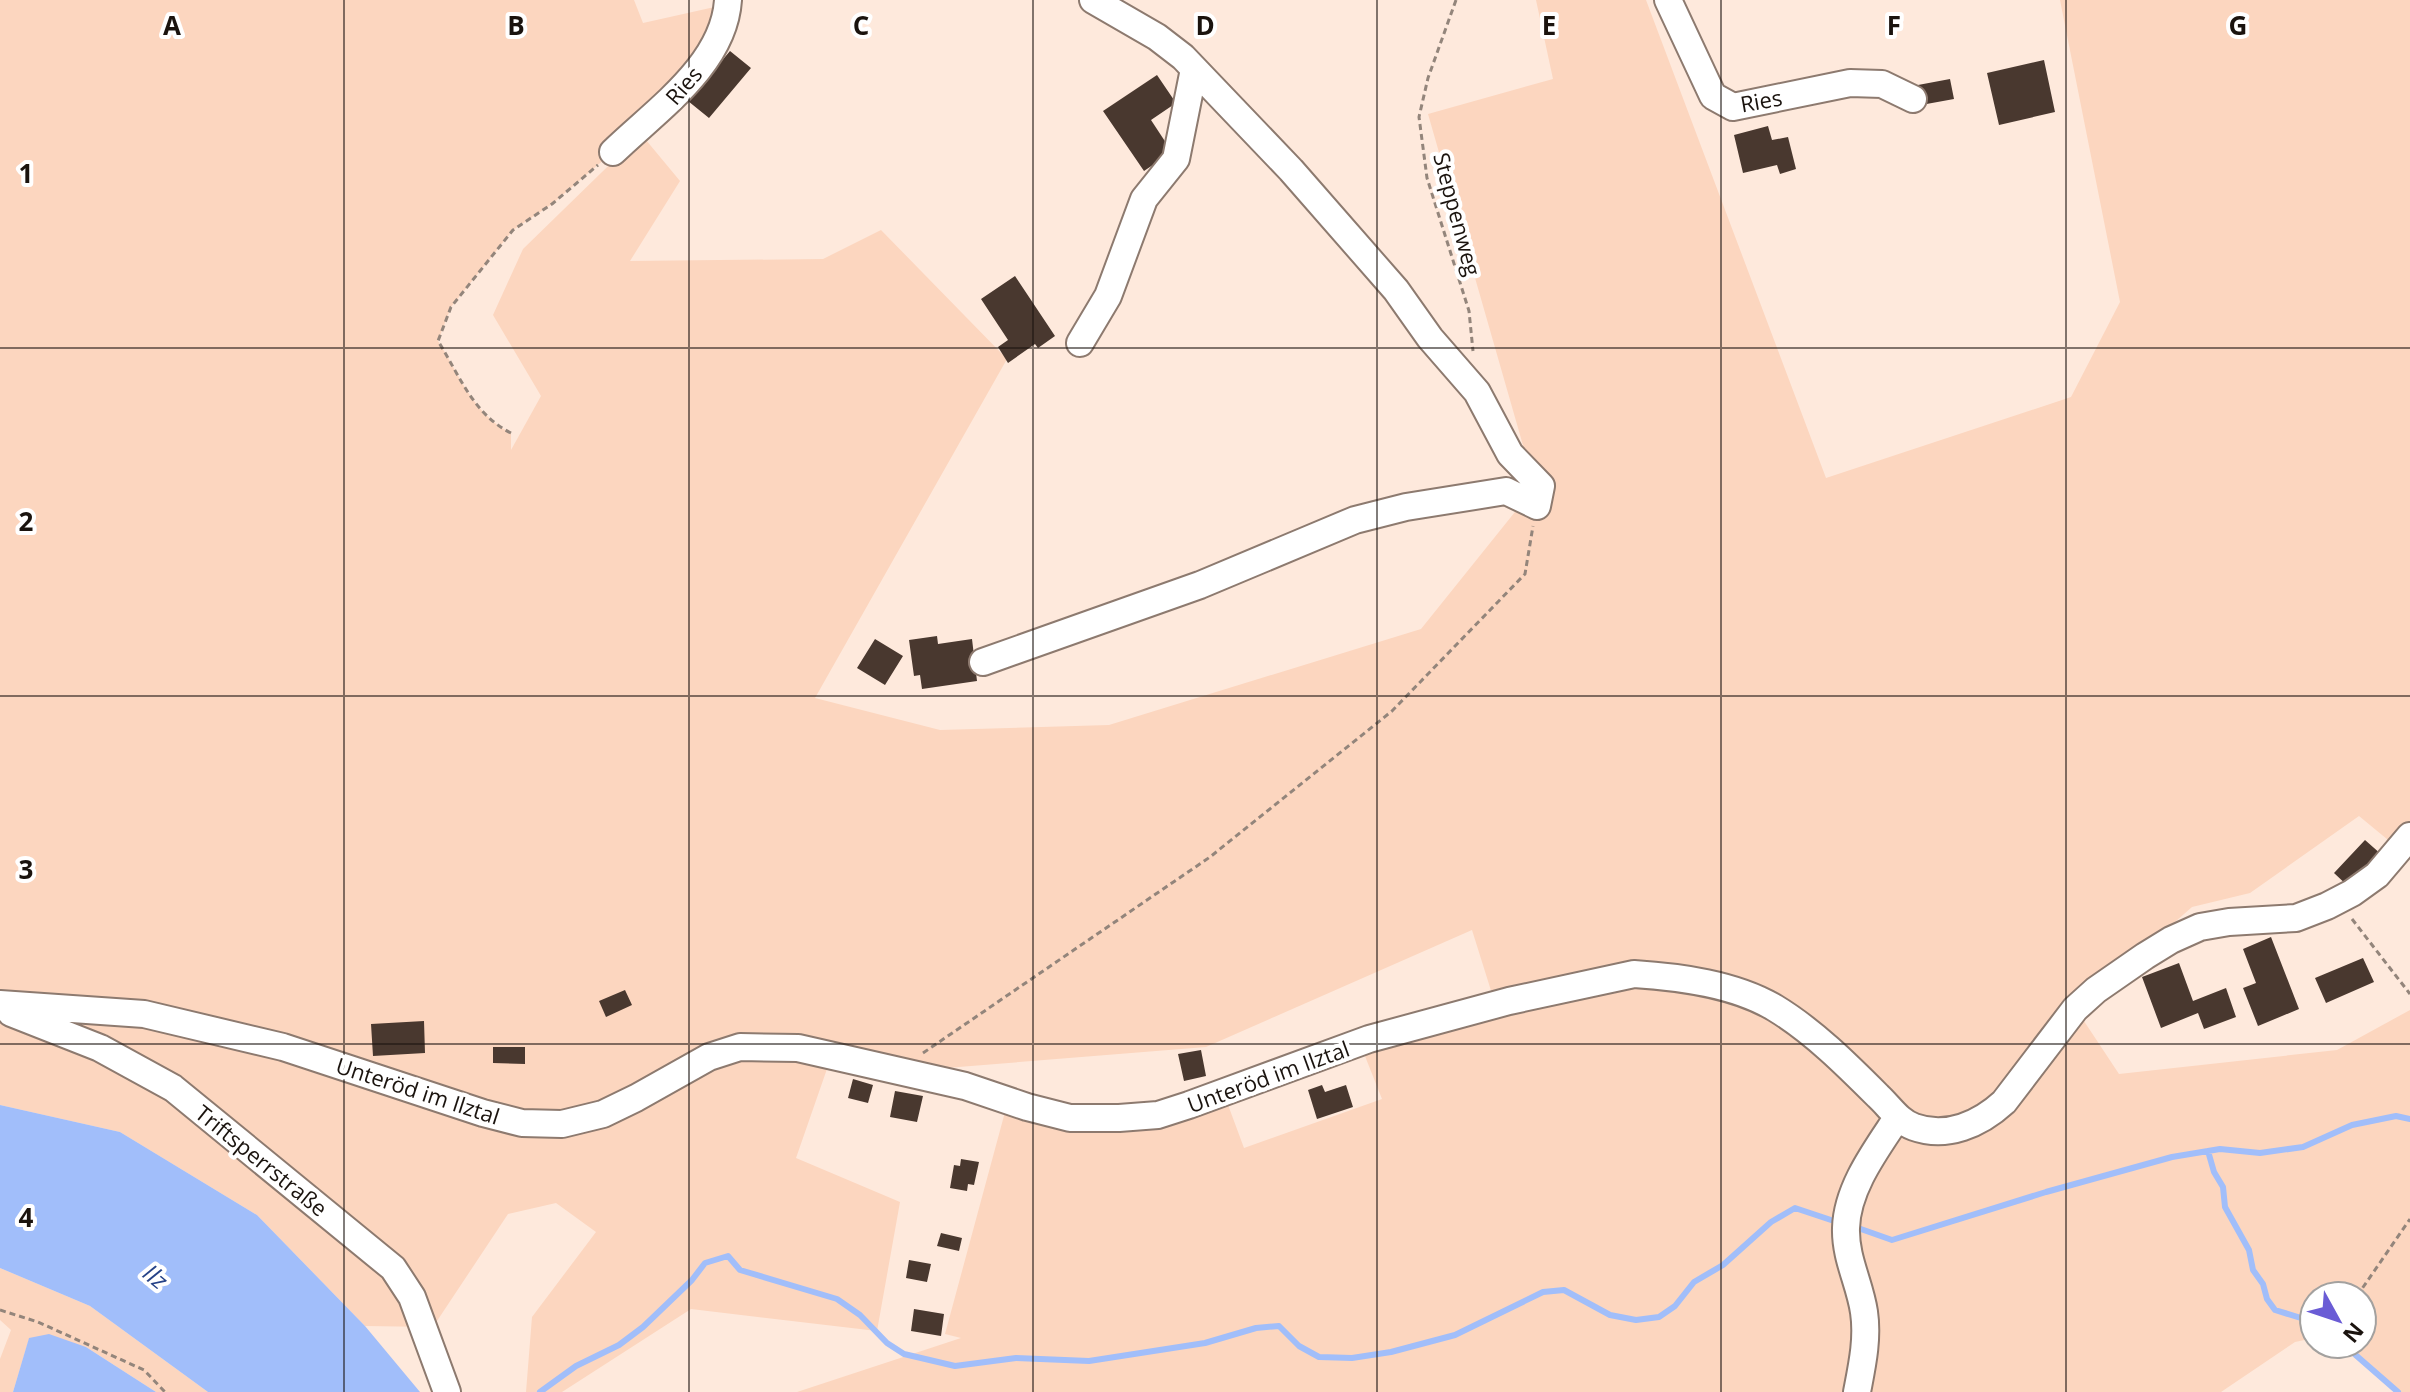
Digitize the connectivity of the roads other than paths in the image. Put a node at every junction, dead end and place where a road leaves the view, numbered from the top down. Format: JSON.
{"nodes":[{"id":1,"x":728,"y":0,"type":"edge"},
{"id":2,"x":1093,"y":0,"type":"edge"},
{"id":3,"x":1668,"y":0,"type":"edge"},
{"id":4,"x":1194,"y":69,"type":"junction"},
{"id":5,"x":1913,"y":99,"type":"dead end"},
{"id":6,"x":613,"y":152,"type":"road end"},
{"id":7,"x":1080,"y":343,"type":"dead end"},
{"id":8,"x":983,"y":662,"type":"dead end"},
{"id":9,"x":2410,"y":836,"type":"edge"},
{"id":10,"x":0,"y":1007,"type":"edge"},
{"id":11,"x":1897,"y":1118,"type":"junction"},
{"id":12,"x":447,"y":1392,"type":"edge"},
{"id":13,"x":1857,"y":1392,"type":"edge"}],
"edges":[{"from":1,"to":6,"type":"street","name":"Ries"},
{"from":2,"to":4,"type":"street"},
{"from":3,"to":5,"type":"street","name":"Ries"},
{"from":4,"to":7,"type":"street"},
{"from":4,"to":8,"type":"street"},
{"from":9,"to":11,"type":"street","name":"Unteröd im Ilztal"},
{"from":10,"to":11,"type":"street","name":"Unteröd im Ilztal"},
{"from":10,"to":12,"type":"street","name":"Triftsperrstraße"},
{"from":11,"to":13,"type":"street"}]}
